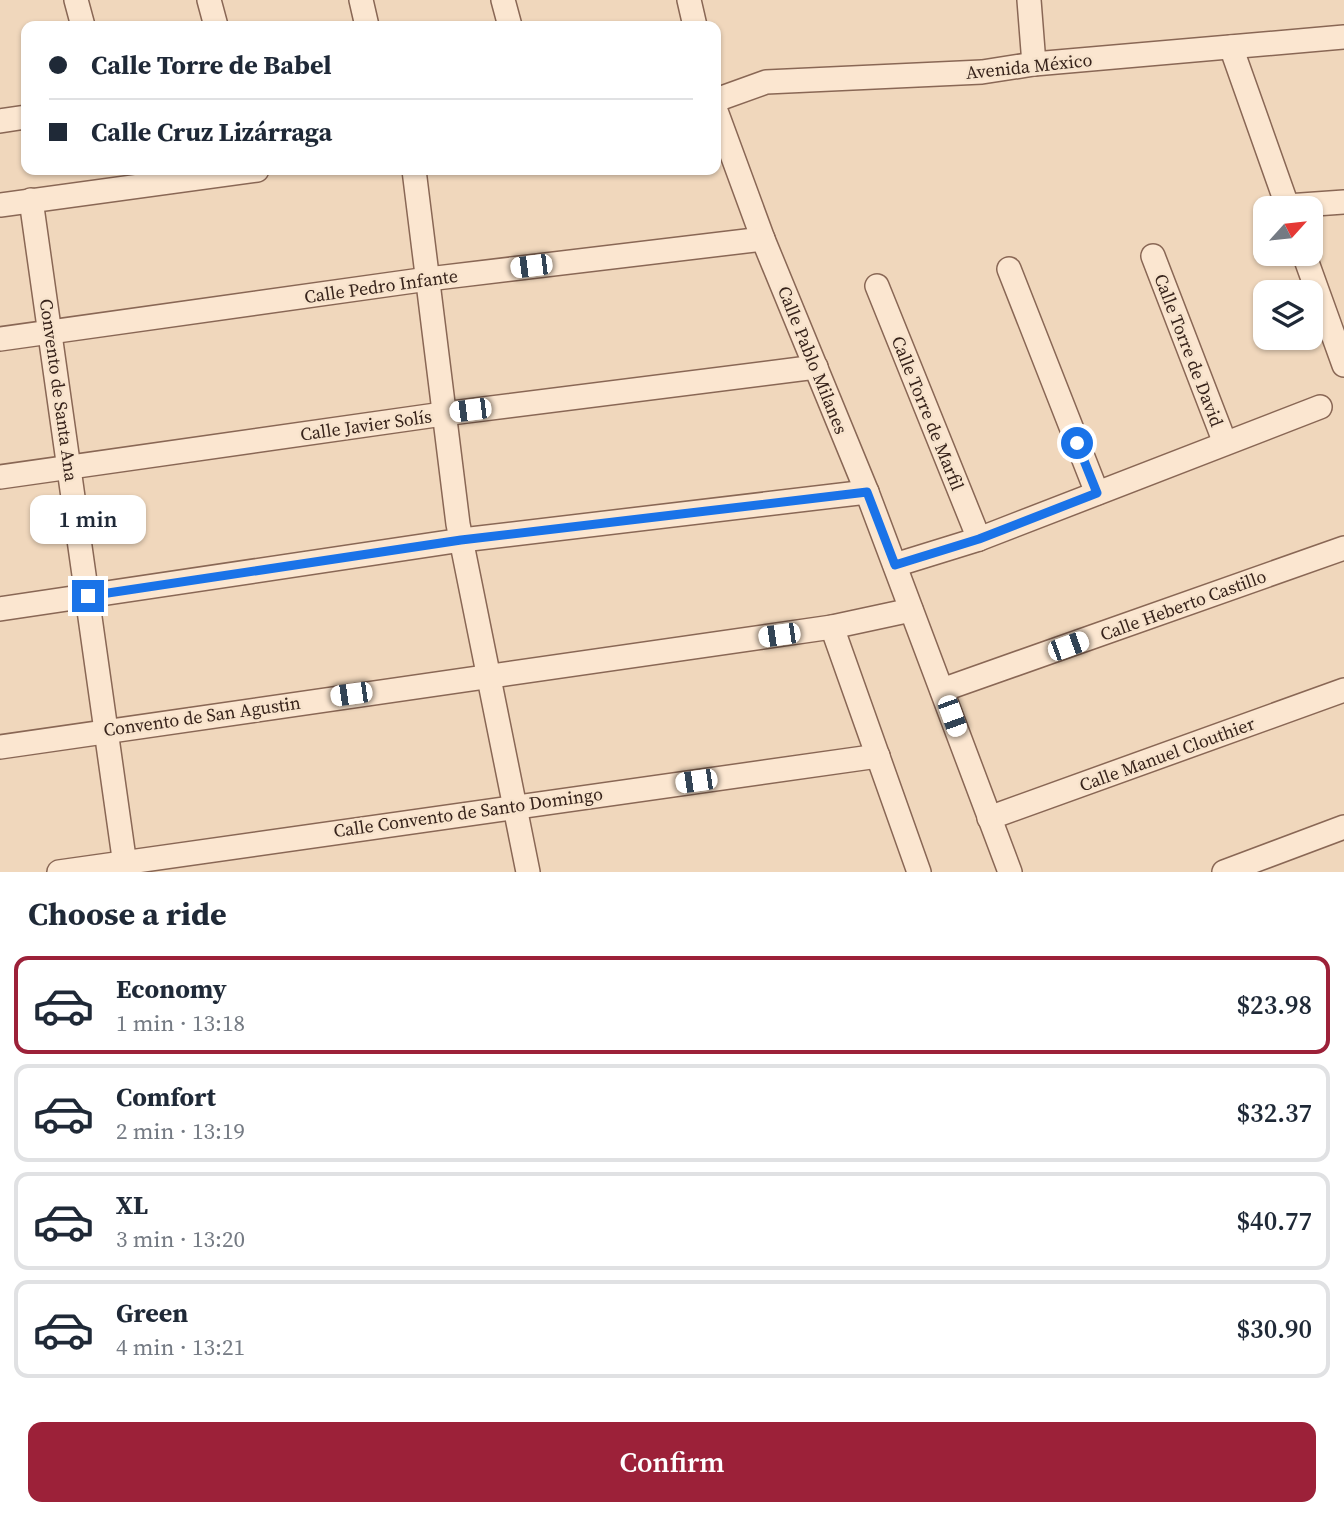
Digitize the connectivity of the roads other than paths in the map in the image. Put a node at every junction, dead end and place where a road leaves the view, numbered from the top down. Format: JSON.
{"nodes":[{"id":1,"x":76,"y":0,"type":"edge"},
{"id":2,"x":209,"y":0,"type":"edge"},
{"id":3,"x":361,"y":0,"type":"edge"},
{"id":4,"x":503,"y":0,"type":"edge"},
{"id":5,"x":689,"y":0,"type":"edge"},
{"id":6,"x":1029,"y":0,"type":"edge"},
{"id":7,"x":82,"y":21,"type":"edge"},
{"id":8,"x":215,"y":21,"type":"edge"},
{"id":9,"x":366,"y":21,"type":"edge"},
{"id":10,"x":509,"y":21,"type":"edge"},
{"id":11,"x":694,"y":21,"type":"edge"},
{"id":12,"x":1344,"y":37,"type":"edge"},
{"id":13,"x":1231,"y":47,"type":"junction"},
{"id":14,"x":1034,"y":64,"type":"junction"},
{"id":15,"x":721,"y":98,"type":"edge"},
{"id":16,"x":21,"y":118,"type":"edge"},
{"id":17,"x":0,"y":121,"type":"edge"},
{"id":18,"x":721,"y":125,"type":"edge"},
{"id":19,"x":219,"y":175,"type":"edge"},
{"id":20,"x":415,"y":175,"type":"edge"},
{"id":21,"x":1284,"y":196,"type":"edge"},
{"id":22,"x":31,"y":200,"type":"junction"},
{"id":23,"x":1344,"y":202,"type":"edge"},
{"id":24,"x":1323,"y":204,"type":"edge"},
{"id":25,"x":0,"y":205,"type":"edge"},
{"id":26,"x":763,"y":239,"type":"junction"},
{"id":27,"x":1153,"y":256,"type":"dead end"},
{"id":28,"x":1308,"y":266,"type":"edge"},
{"id":29,"x":1009,"y":269,"type":"dead end"},
{"id":30,"x":428,"y":279,"type":"junction"},
{"id":31,"x":877,"y":286,"type":"dead end"},
{"id":32,"x":51,"y":331,"type":"junction"},
{"id":33,"x":0,"y":339,"type":"edge"},
{"id":34,"x":1344,"y":364,"type":"edge"},
{"id":35,"x":816,"y":367,"type":"junction"},
{"id":36,"x":1320,"y":407,"type":"dead end"},
{"id":37,"x":443,"y":414,"type":"junction"},
{"id":38,"x":1225,"y":443,"type":"junction"},
{"id":39,"x":71,"y":466,"type":"junction"},
{"id":40,"x":0,"y":477,"type":"edge"},
{"id":41,"x":867,"y":492,"type":"junction"},
{"id":42,"x":1097,"y":493,"type":"junction"},
{"id":43,"x":979,"y":539,"type":"junction"},
{"id":44,"x":461,"y":540,"type":"junction"},
{"id":45,"x":1344,"y":548,"type":"edge"},
{"id":46,"x":895,"y":565,"type":"junction"},
{"id":47,"x":88,"y":596,"type":"junction"},
{"id":48,"x":0,"y":609,"type":"edge"},
{"id":49,"x":911,"y":610,"type":"junction"},
{"id":50,"x":832,"y":627,"type":"junction"},
{"id":51,"x":488,"y":674,"type":"junction"},
{"id":52,"x":942,"y":690,"type":"junction"},
{"id":53,"x":1344,"y":690,"type":"edge"},
{"id":54,"x":106,"y":730,"type":"junction"},
{"id":55,"x":0,"y":747,"type":"edge"},
{"id":56,"x":878,"y":756,"type":"junction"},
{"id":57,"x":514,"y":805,"type":"junction"},
{"id":58,"x":989,"y":818,"type":"junction"},
{"id":59,"x":1344,"y":827,"type":"edge"},
{"id":60,"x":125,"y":867,"type":"edge"},
{"id":61,"x":59,"y":872,"type":"edge"},
{"id":62,"x":528,"y":872,"type":"edge"},
{"id":63,"x":919,"y":872,"type":"edge"},
{"id":64,"x":1010,"y":872,"type":"edge"},
{"id":65,"x":1224,"y":872,"type":"edge"}],
"edges":[{"from":1,"to":7,"type":"street"},
{"from":2,"to":8,"type":"street"},
{"from":3,"to":9,"type":"street"},
{"from":4,"to":10,"type":"street"},
{"from":5,"to":11,"type":"street"},
{"from":6,"to":14,"type":"street"},
{"from":12,"to":13,"type":"street","name":"Avenida México"},
{"from":13,"to":14,"type":"street","name":"Avenida México"},
{"from":13,"to":21,"type":"street"},
{"from":14,"to":15,"type":"street","name":"Avenida México"},
{"from":16,"to":17,"type":"street"},
{"from":18,"to":26,"type":"street","name":"Calle Pablo Milanes"},
{"from":19,"to":22,"type":"street"},
{"from":20,"to":30,"type":"street"},
{"from":22,"to":25,"type":"street"},
{"from":22,"to":32,"type":"street","name":"Convento de Santa Ana"},
{"from":23,"to":24,"type":"street"},
{"from":26,"to":30,"type":"street","name":"Calle Pedro Infante"},
{"from":26,"to":35,"type":"street","name":"Calle Pablo Milanes"},
{"from":27,"to":38,"type":"street","name":"Calle Torre de David"},
{"from":28,"to":34,"type":"street"},
{"from":29,"to":42,"type":"street"},
{"from":30,"to":32,"type":"street","name":"Calle Pedro Infante"},
{"from":30,"to":37,"type":"street"},
{"from":31,"to":43,"type":"street","name":"Calle Torre de Marfil"},
{"from":32,"to":33,"type":"street","name":"Calle Pedro Infante"},
{"from":32,"to":39,"type":"street","name":"Convento de Santa Ana"},
{"from":35,"to":37,"type":"street","name":"Calle Javier Solís"},
{"from":35,"to":41,"type":"street","name":"Calle Pablo Milanes"},
{"from":36,"to":38,"type":"street"},
{"from":37,"to":39,"type":"street","name":"Calle Javier Solís"},
{"from":37,"to":44,"type":"street"},
{"from":38,"to":42,"type":"street"},
{"from":39,"to":40,"type":"street","name":"Calle Javier Solís"},
{"from":39,"to":47,"type":"street","name":"Convento de Santa Ana"},
{"from":41,"to":44,"type":"street"},
{"from":41,"to":46,"type":"street","name":"Calle Pablo Milanes"},
{"from":42,"to":43,"type":"street"},
{"from":43,"to":46,"type":"street"},
{"from":44,"to":47,"type":"street"},
{"from":44,"to":51,"type":"street"},
{"from":45,"to":52,"type":"street","name":"Calle Heberto Castillo"},
{"from":46,"to":49,"type":"street","name":"Calle Pablo Milanes"},
{"from":47,"to":48,"type":"street"},
{"from":47,"to":54,"type":"street","name":"Convento de Santa Ana"},
{"from":49,"to":50,"type":"street","name":"Convento de San Agustin"},
{"from":49,"to":52,"type":"street","name":"Calle Pablo Milanes"},
{"from":50,"to":51,"type":"street","name":"Convento de San Agustin"},
{"from":50,"to":56,"type":"street"},
{"from":51,"to":54,"type":"street","name":"Convento de San Agustin"},
{"from":51,"to":57,"type":"street"},
{"from":52,"to":58,"type":"street","name":"Calle Pablo Milanes"},
{"from":53,"to":58,"type":"street","name":"Calle Manuel Clouthier"},
{"from":54,"to":55,"type":"street","name":"Convento de San Agustin"},
{"from":54,"to":60,"type":"street","name":"Convento de Santa Ana"},
{"from":56,"to":57,"type":"street","name":"Calle Convento de Santo Domingo"},
{"from":56,"to":63,"type":"street"},
{"from":57,"to":60,"type":"street","name":"Calle Convento de Santo Domingo"},
{"from":57,"to":62,"type":"street"},
{"from":58,"to":64,"type":"street","name":"Calle Pablo Milanes"},
{"from":59,"to":65,"type":"street"},
{"from":60,"to":61,"type":"street","name":"Calle Convento de Santo Domingo"}]}
